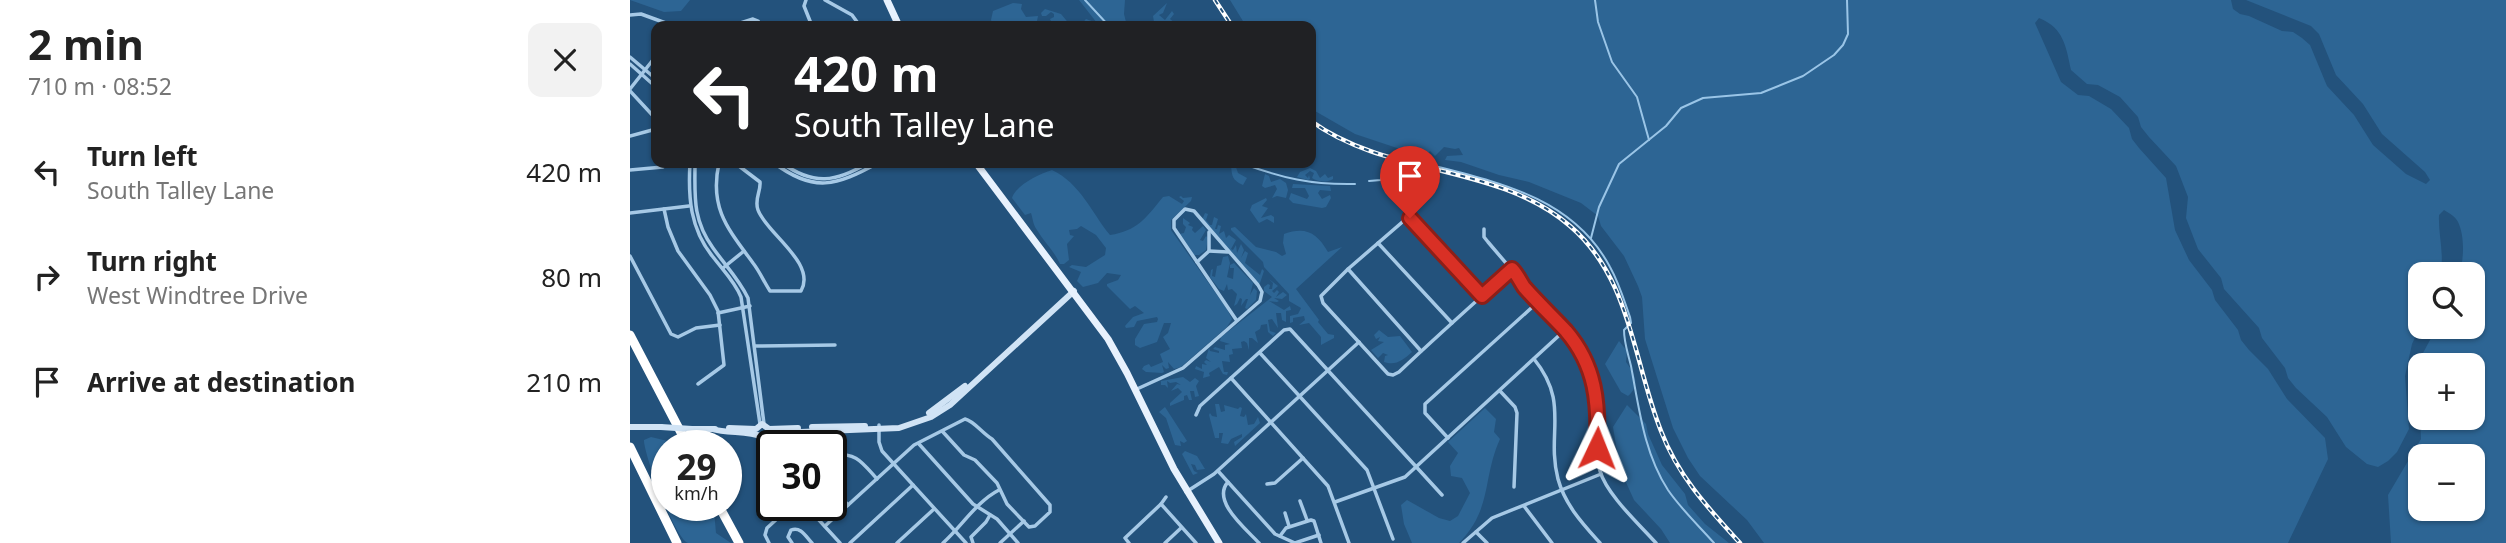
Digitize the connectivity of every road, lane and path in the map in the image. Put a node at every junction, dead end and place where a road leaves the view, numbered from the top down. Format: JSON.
{"nodes":[{"id":1,"x":825,"y":0,"type":"edge"},
{"id":2,"x":887,"y":0,"type":"edge"},
{"id":3,"x":805,"y":2,"type":"edge"},
{"id":4,"x":630,"y":15,"type":"edge"},
{"id":5,"x":657,"y":21,"type":"edge"},
{"id":6,"x":811,"y":21,"type":"edge"},
{"id":7,"x":856,"y":21,"type":"edge"},
{"id":8,"x":897,"y":21,"type":"edge"},
{"id":9,"x":630,"y":57,"type":"edge"},
{"id":10,"x":651,"y":63,"type":"edge"},
{"id":11,"x":630,"y":64,"type":"edge"},
{"id":12,"x":645,"y":72,"type":"junction"},
{"id":13,"x":651,"y":76,"type":"edge"},
{"id":14,"x":651,"y":80,"type":"edge"},
{"id":15,"x":630,"y":90,"type":"edge"},
{"id":16,"x":651,"y":113,"type":"edge"},
{"id":17,"x":651,"y":130,"type":"edge"},
{"id":18,"x":630,"y":136,"type":"edge"},
{"id":19,"x":652,"y":168,"type":"edge"},
{"id":20,"x":692,"y":168,"type":"edge"},
{"id":21,"x":718,"y":168,"type":"edge"},
{"id":22,"x":743,"y":168,"type":"edge"},
{"id":23,"x":781,"y":168,"type":"edge"},
{"id":24,"x":790,"y":168,"type":"edge"},
{"id":25,"x":860,"y":168,"type":"edge"},
{"id":26,"x":869,"y":168,"type":"edge"},
{"id":27,"x":980,"y":168,"type":"edge"},
{"id":28,"x":630,"y":170,"type":"edge"},
{"id":29,"x":692,"y":205,"type":"junction"},
{"id":30,"x":664,"y":209,"type":"junction"},
{"id":31,"x":630,"y":214,"type":"edge"},
{"id":32,"x":1484,"y":229,"type":"dead end"},
{"id":33,"x":1209,"y":230,"type":"junction"},
{"id":34,"x":1378,"y":243,"type":"junction"},
{"id":35,"x":744,"y":251,"type":"junction"},
{"id":36,"x":1209,"y":251,"type":"junction"},
{"id":37,"x":1229,"y":252,"type":"junction"},
{"id":38,"x":630,"y":256,"type":"edge"},
{"id":39,"x":1197,"y":262,"type":"junction"},
{"id":40,"x":725,"y":267,"type":"junction"},
{"id":41,"x":1348,"y":269,"type":"junction"},
{"id":42,"x":1512,"y":269,"type":"junction"},
{"id":43,"x":1074,"y":291,"type":"junction"},
{"id":44,"x":1482,"y":296,"type":"junction"},
{"id":45,"x":1539,"y":301,"type":"junction"},
{"id":46,"x":750,"y":306,"type":"junction"},
{"id":47,"x":744,"y":307,"type":"junction"},
{"id":48,"x":718,"y":313,"type":"junction"},
{"id":49,"x":1237,"y":321,"type":"junction"},
{"id":50,"x":1452,"y":323,"type":"junction"},
{"id":51,"x":720,"y":324,"type":"junction"},
{"id":52,"x":1565,"y":330,"type":"junction"},
{"id":53,"x":630,"y":335,"type":"edge"},
{"id":54,"x":1359,"y":342,"type":"junction"},
{"id":55,"x":835,"y":345,"type":"dead end"},
{"id":56,"x":749,"y":346,"type":"junction"},
{"id":57,"x":755,"y":346,"type":"junction"},
{"id":58,"x":1422,"y":351,"type":"junction"},
{"id":59,"x":1259,"y":352,"type":"junction"},
{"id":60,"x":1534,"y":359,"type":"junction"},
{"id":61,"x":1328,"y":370,"type":"junction"},
{"id":62,"x":1231,"y":378,"type":"junction"},
{"id":63,"x":698,"y":384,"type":"dead end"},
{"id":64,"x":1136,"y":390,"type":"junction"},
{"id":65,"x":1499,"y":390,"type":"junction"},
{"id":66,"x":1300,"y":396,"type":"junction"},
{"id":67,"x":1196,"y":415,"type":"dead end"},
{"id":68,"x":1271,"y":422,"type":"junction"},
{"id":69,"x":634,"y":427,"type":"edge"},
{"id":70,"x":879,"y":427,"type":"junction"},
{"id":71,"x":680,"y":430,"type":"edge"},
{"id":72,"x":762,"y":430,"type":"edge"},
{"id":73,"x":762,"y":430,"type":"edge"},
{"id":74,"x":791,"y":430,"type":"edge"},
{"id":75,"x":756,"y":431,"type":"edge"},
{"id":76,"x":943,"y":432,"type":"junction"},
{"id":77,"x":1448,"y":438,"type":"junction"},
{"id":78,"x":919,"y":444,"type":"junction"},
{"id":79,"x":630,"y":447,"type":"edge"},
{"id":80,"x":847,"y":454,"type":"edge"},
{"id":81,"x":1303,"y":458,"type":"junction"},
{"id":82,"x":893,"y":464,"type":"junction"},
{"id":83,"x":1416,"y":466,"type":"junction"},
{"id":84,"x":1218,"y":471,"type":"junction"},
{"id":85,"x":1601,"y":474,"type":"junction"},
{"id":86,"x":877,"y":479,"type":"junction"},
{"id":87,"x":1228,"y":482,"type":"junction"},
{"id":88,"x":1268,"y":484,"type":"dead end"},
{"id":89,"x":913,"y":485,"type":"junction"},
{"id":90,"x":1514,"y":487,"type":"dead end"},
{"id":91,"x":1375,"y":489,"type":"junction"},
{"id":92,"x":999,"y":490,"type":"junction"},
{"id":93,"x":1562,"y":490,"type":"junction"},
{"id":94,"x":1186,"y":492,"type":"junction"},
{"id":95,"x":1442,"y":495,"type":"dead end"},
{"id":96,"x":1166,"y":497,"type":"dead end"},
{"id":97,"x":1300,"y":501,"type":"dead end"},
{"id":98,"x":1335,"y":502,"type":"junction"},
{"id":99,"x":1161,"y":504,"type":"junction"},
{"id":100,"x":848,"y":505,"type":"joint"},
{"id":101,"x":1523,"y":505,"type":"junction"},
{"id":102,"x":976,"y":507,"type":"junction"},
{"id":103,"x":934,"y":509,"type":"junction"},
{"id":104,"x":1285,"y":513,"type":"dead end"},
{"id":105,"x":990,"y":515,"type":"junction"},
{"id":106,"x":1307,"y":520,"type":"junction"},
{"id":107,"x":727,"y":521,"type":"edge"},
{"id":108,"x":775,"y":521,"type":"edge"},
{"id":109,"x":820,"y":521,"type":"edge"},
{"id":110,"x":1024,"y":521,"type":"junction"},
{"id":111,"x":825,"y":526,"type":"junction"},
{"id":112,"x":1289,"y":526,"type":"junction"},
{"id":113,"x":1182,"y":527,"type":"junction"},
{"id":114,"x":1476,"y":531,"type":"junction"},
{"id":115,"x":956,"y":532,"type":"junction"},
{"id":116,"x":1010,"y":534,"type":"junction"},
{"id":117,"x":1319,"y":535,"type":"junction"},
{"id":118,"x":1280,"y":536,"type":"junction"},
{"id":119,"x":1393,"y":538,"type":"dead end"},
{"id":120,"x":677,"y":543,"type":"edge"},
{"id":121,"x":739,"y":543,"type":"edge"},
{"id":122,"x":769,"y":543,"type":"edge"},
{"id":123,"x":792,"y":543,"type":"edge"},
{"id":124,"x":812,"y":543,"type":"edge"},
{"id":125,"x":840,"y":543,"type":"edge"},
{"id":126,"x":850,"y":543,"type":"edge"},
{"id":127,"x":897,"y":543,"type":"edge"},
{"id":128,"x":943,"y":543,"type":"edge"},
{"id":129,"x":966,"y":543,"type":"edge"},
{"id":130,"x":973,"y":543,"type":"edge"},
{"id":131,"x":1000,"y":543,"type":"edge"},
{"id":132,"x":1018,"y":543,"type":"edge"},
{"id":133,"x":1129,"y":543,"type":"edge"},
{"id":134,"x":1165,"y":543,"type":"edge"},
{"id":135,"x":1196,"y":543,"type":"edge"},
{"id":136,"x":1219,"y":543,"type":"edge"},
{"id":137,"x":1259,"y":543,"type":"edge"},
{"id":138,"x":1321,"y":543,"type":"edge"},
{"id":139,"x":1349,"y":543,"type":"edge"},
{"id":140,"x":1464,"y":543,"type":"edge"},
{"id":141,"x":1487,"y":543,"type":"edge"},
{"id":142,"x":1552,"y":543,"type":"edge"},
{"id":143,"x":1600,"y":543,"type":"edge"},
{"id":144,"x":1656,"y":543,"type":"edge"}],
"edges":[{"from":1,"to":7,"type":"street"},
{"from":2,"to":8,"type":"main road"},
{"from":3,"to":6,"type":"street"},
{"from":4,"to":5,"type":"street"},
{"from":9,"to":12,"type":"street"},
{"from":10,"to":12,"type":"street"},
{"from":11,"to":12,"type":"street"},
{"from":12,"to":13,"type":"street"},
{"from":12,"to":14,"type":"street"},
{"from":12,"to":15,"type":"street"},
{"from":15,"to":16,"type":"street"},
{"from":17,"to":18,"type":"street"},
{"from":19,"to":28,"type":"street"},
{"from":20,"to":29,"type":"street"},
{"from":21,"to":35,"type":"street"},
{"from":22,"to":35,"type":"street"},
{"from":23,"to":26,"type":"street"},
{"from":24,"to":25,"type":"street"},
{"from":27,"to":43,"type":"main road"},
{"from":29,"to":30,"type":"street"},
{"from":29,"to":40,"type":"street"},
{"from":30,"to":31,"type":"street"},
{"from":30,"to":48,"type":"street"},
{"from":32,"to":42,"type":"street"},
{"from":33,"to":36,"type":"street"},
{"from":33,"to":37,"type":"street"},
{"from":33,"to":39,"type":"street"},
{"from":34,"to":41,"type":"street"},
{"from":34,"to":44,"type":"street"},
{"from":34,"to":50,"type":"street"},
{"from":35,"to":40,"type":"street"},
{"from":36,"to":37,"type":"street"},
{"from":36,"to":39,"type":"street"},
{"from":37,"to":49,"type":"street"},
{"from":38,"to":51,"type":"street"},
{"from":39,"to":49,"type":"street"},
{"from":40,"to":46,"type":"street"},
{"from":40,"to":47,"type":"street"},
{"from":41,"to":54,"type":"street"},
{"from":41,"to":58,"type":"street"},
{"from":42,"to":44,"type":"street"},
{"from":42,"to":45,"type":"street"},
{"from":43,"to":64,"type":"main road"},
{"from":43,"to":70,"type":"street"},
{"from":44,"to":50,"type":"street"},
{"from":45,"to":52,"type":"street"},
{"from":45,"to":77,"type":"street"},
{"from":46,"to":47,"type":"street"},
{"from":46,"to":57,"type":"street"},
{"from":47,"to":48,"type":"street"},
{"from":47,"to":56,"type":"street"},
{"from":48,"to":51,"type":"street"},
{"from":49,"to":64,"type":"street"},
{"from":50,"to":58,"type":"street"},
{"from":51,"to":63,"type":"street"},
{"from":52,"to":60,"type":"street"},
{"from":52,"to":85,"type":"street"},
{"from":53,"to":71,"type":"highway"},
{"from":54,"to":58,"type":"street"},
{"from":54,"to":61,"type":"street"},
{"from":55,"to":57,"type":"street"},
{"from":56,"to":57,"type":"street"},
{"from":56,"to":73,"type":"street"},
{"from":57,"to":72,"type":"street"},
{"from":59,"to":61,"type":"street"},
{"from":59,"to":62,"type":"street"},
{"from":59,"to":66,"type":"street"},
{"from":60,"to":65,"type":"street"},
{"from":60,"to":93,"type":"street"},
{"from":61,"to":66,"type":"street"},
{"from":61,"to":83,"type":"street"},
{"from":62,"to":67,"type":"street"},
{"from":62,"to":68,"type":"street"},
{"from":64,"to":94,"type":"main road"},
{"from":65,"to":77,"type":"street"},
{"from":65,"to":90,"type":"street"},
{"from":66,"to":68,"type":"street"},
{"from":66,"to":91,"type":"street"},
{"from":68,"to":81,"type":"street"},
{"from":68,"to":84,"type":"street"},
{"from":69,"to":75,"type":"street","bridge":true},
{"from":70,"to":74,"type":"street"},
{"from":70,"to":82,"type":"street"},
{"from":76,"to":78,"type":"street"},
{"from":76,"to":92,"type":"street"},
{"from":76,"to":110,"type":"street"},
{"from":77,"to":83,"type":"street"},
{"from":78,"to":82,"type":"street"},
{"from":78,"to":102,"type":"street"},
{"from":79,"to":120,"type":"highway"},
{"from":80,"to":86,"type":"street"},
{"from":81,"to":88,"type":"street"},
{"from":81,"to":98,"type":"street"},
{"from":82,"to":86,"type":"street"},
{"from":82,"to":89,"type":"street"},
{"from":83,"to":91,"type":"street"},
{"from":83,"to":95,"type":"street"},
{"from":84,"to":87,"type":"street"},
{"from":84,"to":94,"type":"street"},
{"from":85,"to":93,"type":"street"},
{"from":85,"to":144,"type":"street"},
{"from":86,"to":100,"type":"street"},
{"from":87,"to":118,"type":"street"},
{"from":87,"to":137,"type":"street"},
{"from":89,"to":103,"type":"street"},
{"from":89,"to":126,"type":"street"},
{"from":91,"to":98,"type":"street"},
{"from":91,"to":119,"type":"street"},
{"from":92,"to":102,"type":"street"},
{"from":92,"to":110,"type":"street"},
{"from":93,"to":101,"type":"street"},
{"from":93,"to":143,"type":"street"},
{"from":94,"to":136,"type":"main road"},
{"from":96,"to":99,"type":"street"},
{"from":97,"to":106,"type":"street"},
{"from":98,"to":139,"type":"street"},
{"from":99,"to":113,"type":"street"},
{"from":99,"to":133,"type":"street"},
{"from":100,"to":111,"type":"street"},
{"from":101,"to":114,"type":"street"},
{"from":101,"to":142,"type":"street"},
{"from":102,"to":105,"type":"street"},
{"from":102,"to":115,"type":"street"},
{"from":103,"to":115,"type":"street"},
{"from":103,"to":127,"type":"street"},
{"from":104,"to":112,"type":"street"},
{"from":105,"to":116,"type":"street"},
{"from":105,"to":130,"type":"street"},
{"from":106,"to":112,"type":"street"},
{"from":106,"to":117,"type":"street"},
{"from":107,"to":121,"type":"highway"},
{"from":108,"to":122,"type":"street"},
{"from":109,"to":111,"type":"street"},
{"from":110,"to":116,"type":"street"},
{"from":111,"to":125,"type":"street"},
{"from":112,"to":118,"type":"street"},
{"from":113,"to":134,"type":"street"},
{"from":113,"to":135,"type":"street"},
{"from":114,"to":140,"type":"street"},
{"from":114,"to":141,"type":"street"},
{"from":115,"to":128,"type":"street"},
{"from":115,"to":129,"type":"street"},
{"from":116,"to":131,"type":"street"},
{"from":116,"to":132,"type":"street"},
{"from":117,"to":118,"type":"street"},
{"from":117,"to":138,"type":"street"},
{"from":123,"to":124,"type":"street"}]}
